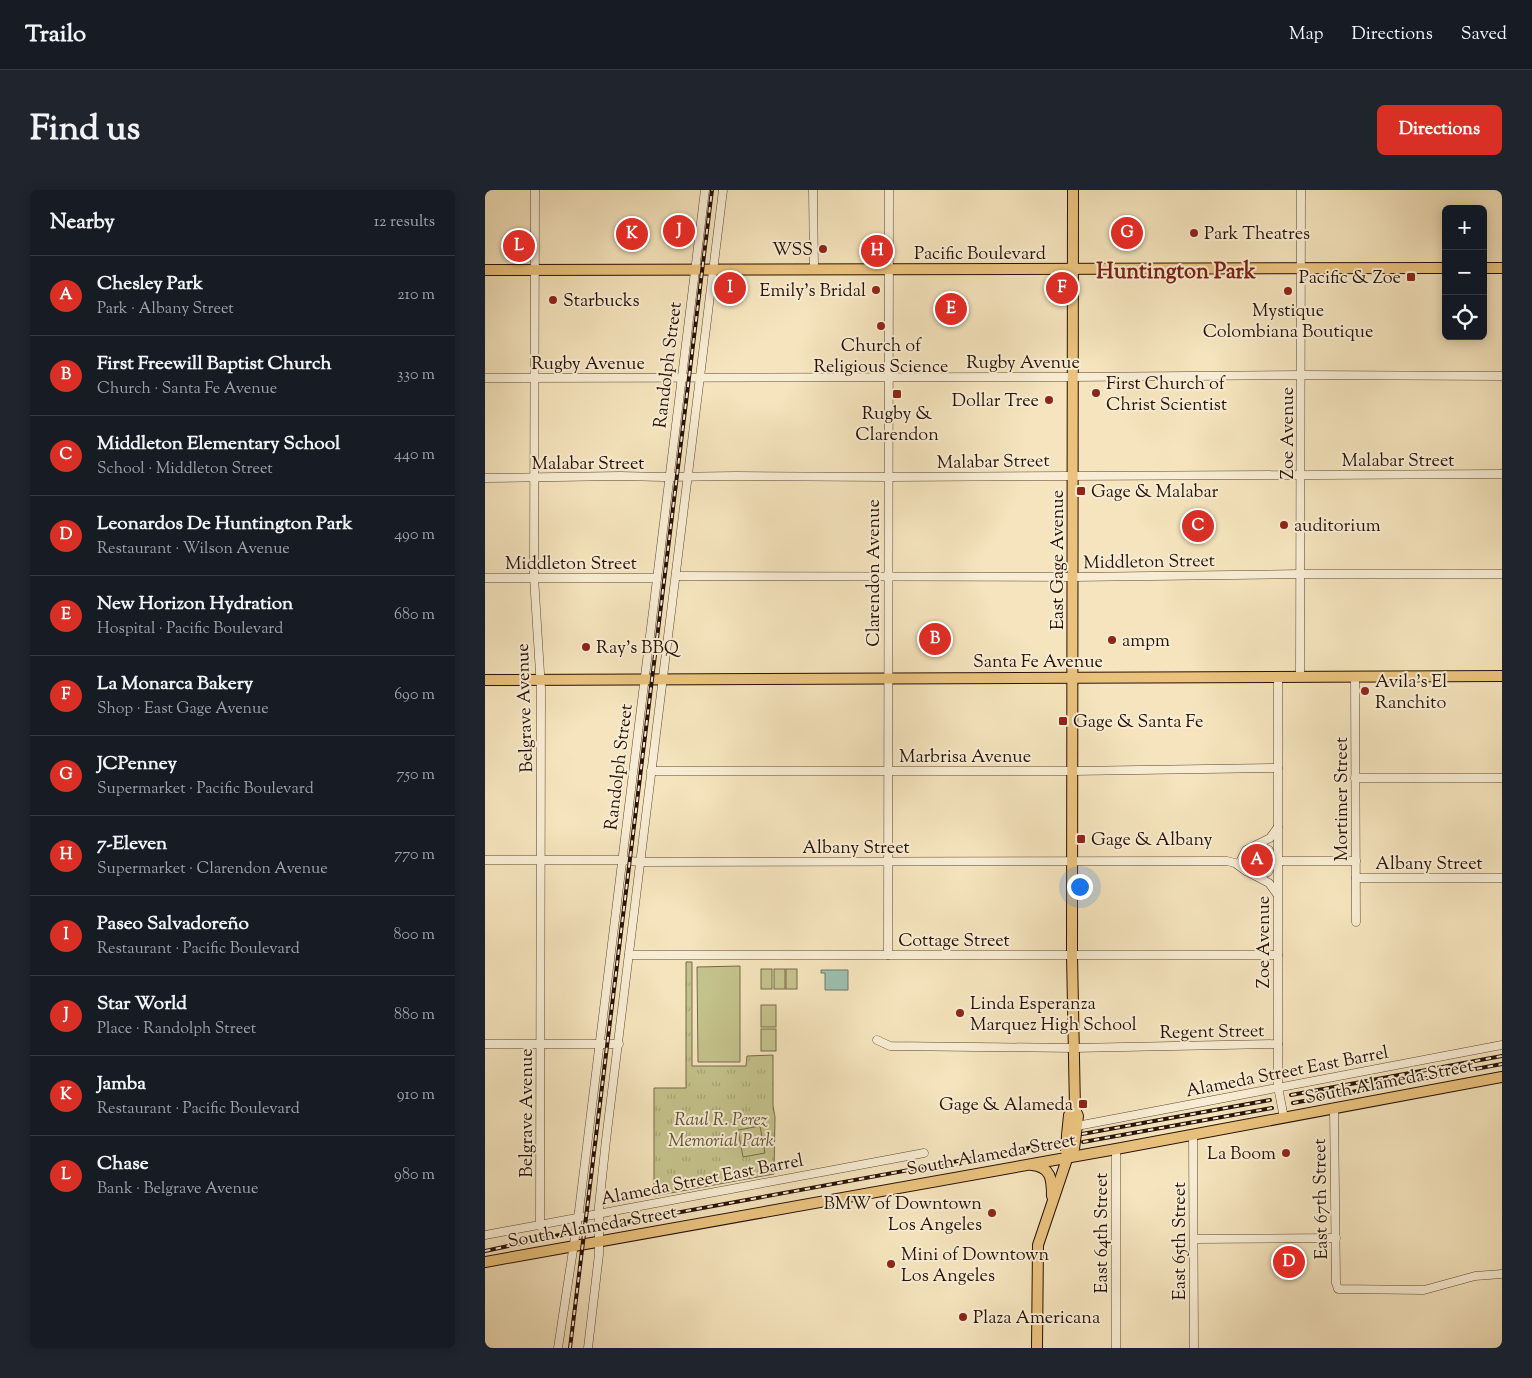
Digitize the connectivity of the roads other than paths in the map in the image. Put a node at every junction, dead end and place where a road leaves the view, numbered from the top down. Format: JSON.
{"nodes":[{"id":1,"x":535,"y":190,"type":"edge"},
{"id":2,"x":705,"y":190,"type":"edge"},
{"id":3,"x":723,"y":190,"type":"edge"},
{"id":4,"x":813,"y":190,"type":"edge"},
{"id":5,"x":889,"y":190,"type":"edge"},
{"id":6,"x":1073,"y":190,"type":"edge"},
{"id":7,"x":1301,"y":190,"type":"edge"},
{"id":8,"x":1442,"y":268,"type":"edge"},
{"id":9,"x":1487,"y":268,"type":"edge"},
{"id":10,"x":1502,"y":268,"type":"edge"},
{"id":11,"x":889,"y":269,"type":"junction"},
{"id":12,"x":1073,"y":269,"type":"junction"},
{"id":13,"x":1301,"y":269,"type":"junction"},
{"id":14,"x":485,"y":270,"type":"edge"},
{"id":15,"x":535,"y":270,"type":"junction"},
{"id":16,"x":695,"y":270,"type":"junction"},
{"id":17,"x":814,"y":270,"type":"junction"},
{"id":18,"x":713,"y":271,"type":"junction"},
{"id":19,"x":1302,"y":374,"type":"junction"},
{"id":20,"x":1502,"y":376,"type":"edge"},
{"id":21,"x":681,"y":377,"type":"junction"},
{"id":22,"x":701,"y":377,"type":"junction"},
{"id":23,"x":888,"y":377,"type":"junction"},
{"id":24,"x":1073,"y":377,"type":"junction"},
{"id":25,"x":485,"y":378,"type":"edge"},
{"id":26,"x":535,"y":378,"type":"junction"},
{"id":27,"x":1502,"y":474,"type":"edge"},
{"id":28,"x":1073,"y":475,"type":"junction"},
{"id":29,"x":1301,"y":475,"type":"junction"},
{"id":30,"x":668,"y":477,"type":"junction"},
{"id":31,"x":689,"y":477,"type":"junction"},
{"id":32,"x":888,"y":477,"type":"junction"},
{"id":33,"x":485,"y":478,"type":"edge"},
{"id":34,"x":534,"y":478,"type":"junction"},
{"id":35,"x":1301,"y":574,"type":"junction"},
{"id":36,"x":1502,"y":574,"type":"edge"},
{"id":37,"x":677,"y":576,"type":"junction"},
{"id":38,"x":888,"y":576,"type":"junction"},
{"id":39,"x":534,"y":577,"type":"junction"},
{"id":40,"x":1073,"y":577,"type":"junction"},
{"id":41,"x":485,"y":578,"type":"edge"},
{"id":42,"x":657,"y":578,"type":"junction"},
{"id":43,"x":1278,"y":676,"type":"junction"},
{"id":44,"x":1300,"y":676,"type":"junction"},
{"id":45,"x":1355,"y":676,"type":"junction"},
{"id":46,"x":1502,"y":676,"type":"edge"},
{"id":47,"x":644,"y":678,"type":"junction"},
{"id":48,"x":888,"y":678,"type":"junction"},
{"id":49,"x":1073,"y":678,"type":"junction"},
{"id":50,"x":664,"y":679,"type":"junction"},
{"id":51,"x":485,"y":680,"type":"edge"},
{"id":52,"x":540,"y":680,"type":"junction"},
{"id":53,"x":1278,"y":768,"type":"junction"},
{"id":54,"x":651,"y":771,"type":"junction"},
{"id":55,"x":1073,"y":771,"type":"junction"},
{"id":56,"x":888,"y":772,"type":"junction"},
{"id":57,"x":1355,"y":778,"type":"junction"},
{"id":58,"x":1502,"y":778,"type":"edge"},
{"id":59,"x":1278,"y":827,"type":"junction"},
{"id":60,"x":1258,"y":845,"type":"junction"},
{"id":61,"x":1245,"y":850,"type":"junction"},
{"id":62,"x":485,"y":860,"type":"edge"},
{"id":63,"x":541,"y":860,"type":"junction"},
{"id":64,"x":622,"y":860,"type":"junction"},
{"id":65,"x":1227,"y":861,"type":"junction"},
{"id":66,"x":1275,"y":861,"type":"junction"},
{"id":67,"x":1356,"y":861,"type":"junction"},
{"id":68,"x":640,"y":862,"type":"junction"},
{"id":69,"x":888,"y":862,"type":"junction"},
{"id":70,"x":1073,"y":862,"type":"junction"},
{"id":71,"x":1245,"y":871,"type":"junction"},
{"id":72,"x":1257,"y":876,"type":"junction"},
{"id":73,"x":1356,"y":878,"type":"junction"},
{"id":74,"x":1502,"y":878,"type":"edge"},
{"id":75,"x":1278,"y":895,"type":"junction"},
{"id":76,"x":1356,"y":922,"type":"dead end"},
{"id":77,"x":629,"y":955,"type":"junction"},
{"id":78,"x":888,"y":955,"type":"junction"},
{"id":79,"x":1072,"y":955,"type":"junction"},
{"id":80,"x":1278,"y":956,"type":"junction"},
{"id":81,"x":877,"y":1040,"type":"dead end"},
{"id":82,"x":485,"y":1044,"type":"edge"},
{"id":83,"x":541,"y":1044,"type":"junction"},
{"id":84,"x":600,"y":1044,"type":"junction"},
{"id":85,"x":619,"y":1044,"type":"junction"},
{"id":86,"x":1278,"y":1044,"type":"junction"},
{"id":87,"x":1502,"y":1045,"type":"edge"},
{"id":88,"x":1073,"y":1048,"type":"junction"},
{"id":89,"x":1502,"y":1077,"type":"edge"},
{"id":90,"x":1278,"y":1087,"type":"junction"},
{"id":91,"x":1334,"y":1108,"type":"junction"},
{"id":92,"x":1284,"y":1118,"type":"junction"},
{"id":93,"x":1073,"y":1131,"type":"junction"},
{"id":94,"x":1193,"y":1134,"type":"junction"},
{"id":95,"x":1116,"y":1149,"type":"junction"},
{"id":96,"x":1069,"y":1152,"type":"junction"},
{"id":97,"x":924,"y":1153,"type":"dead end"},
{"id":98,"x":1023,"y":1165,"type":"junction"},
{"id":99,"x":1051,"y":1204,"type":"junction"},
{"id":100,"x":599,"y":1214,"type":"junction"},
{"id":101,"x":578,"y":1218,"type":"junction"},
{"id":102,"x":541,"y":1226,"type":"junction"},
{"id":103,"x":485,"y":1235,"type":"edge"},
{"id":104,"x":1336,"y":1238,"type":"junction"},
{"id":105,"x":1194,"y":1239,"type":"junction"},
{"id":106,"x":600,"y":1241,"type":"junction"},
{"id":107,"x":574,"y":1246,"type":"junction"},
{"id":108,"x":485,"y":1262,"type":"edge"},
{"id":109,"x":1502,"y":1274,"type":"edge"},
{"id":110,"x":558,"y":1348,"type":"edge"},
{"id":111,"x":588,"y":1348,"type":"edge"},
{"id":112,"x":1037,"y":1348,"type":"edge"},
{"id":113,"x":1116,"y":1348,"type":"edge"},
{"id":114,"x":1194,"y":1348,"type":"edge"}],
"edges":[{"from":1,"to":15,"type":"street","name":"Belgrave Avenue"},
{"from":2,"to":16,"type":"street","name":"Randolph Street"},
{"from":3,"to":18,"type":"street","name":"Randolph Street"},
{"from":4,"to":17,"type":"street"},
{"from":5,"to":11,"type":"street","name":"Clarendon Avenue"},
{"from":6,"to":12,"type":"main road","name":"East Gage Avenue"},
{"from":7,"to":13,"type":"street","name":"Zoe Avenue"},
{"from":8,"to":13,"type":"main road","name":"Pacific Boulevard"},
{"from":9,"to":10,"type":"main road"},
{"from":11,"to":12,"type":"main road","name":"Pacific Boulevard"},
{"from":11,"to":17,"type":"main road","name":"Pacific Boulevard"},
{"from":11,"to":23,"type":"street","name":"Clarendon Avenue"},
{"from":12,"to":13,"type":"main road","name":"Pacific Boulevard"},
{"from":12,"to":24,"type":"main road","name":"East Gage Avenue"},
{"from":13,"to":19,"type":"street","name":"Zoe Avenue"},
{"from":14,"to":15,"type":"main road","name":"Pacific Boulevard"},
{"from":15,"to":16,"type":"main road","name":"Pacific Boulevard"},
{"from":15,"to":26,"type":"street","name":"Belgrave Avenue"},
{"from":16,"to":18,"type":"main road","name":"Pacific Boulevard"},
{"from":16,"to":21,"type":"street","name":"Randolph Street"},
{"from":17,"to":18,"type":"main road","name":"Pacific Boulevard"},
{"from":18,"to":22,"type":"street","name":"Randolph Street"},
{"from":19,"to":20,"type":"street","name":"Rugby Avenue"},
{"from":19,"to":24,"type":"street","name":"Rugby Avenue"},
{"from":19,"to":29,"type":"street","name":"Zoe Avenue"},
{"from":21,"to":22,"type":"street","name":"Rugby Avenue"},
{"from":21,"to":26,"type":"street","name":"Rugby Avenue"},
{"from":21,"to":30,"type":"street","name":"Randolph Street"},
{"from":22,"to":23,"type":"street","name":"Rugby Avenue"},
{"from":22,"to":31,"type":"street","name":"Randolph Street"},
{"from":23,"to":24,"type":"street","name":"Rugby Avenue"},
{"from":23,"to":32,"type":"street","name":"Clarendon Avenue"},
{"from":24,"to":28,"type":"main road","name":"East Gage Avenue"},
{"from":25,"to":26,"type":"street","name":"Rugby Avenue"},
{"from":26,"to":34,"type":"street","name":"Belgrave Avenue"},
{"from":27,"to":29,"type":"street","name":"Malabar Street"},
{"from":28,"to":29,"type":"street","name":"Malabar Street"},
{"from":28,"to":32,"type":"street","name":"Malabar Street"},
{"from":28,"to":40,"type":"main road","name":"East Gage Avenue"},
{"from":29,"to":35,"type":"street","name":"Zoe Avenue"},
{"from":30,"to":31,"type":"street","name":"Malabar Street"},
{"from":30,"to":34,"type":"street","name":"Malabar Street"},
{"from":30,"to":42,"type":"street","name":"Randolph Street"},
{"from":31,"to":32,"type":"street","name":"Malabar Street"},
{"from":31,"to":37,"type":"street","name":"Randolph Street"},
{"from":32,"to":38,"type":"street","name":"Clarendon Avenue"},
{"from":33,"to":34,"type":"street","name":"Malabar Street"},
{"from":34,"to":39,"type":"street","name":"Belgrave Avenue"},
{"from":35,"to":36,"type":"street","name":"Middleton Street"},
{"from":35,"to":40,"type":"street","name":"Middleton Street"},
{"from":35,"to":44,"type":"street","name":"Zoe Avenue"},
{"from":37,"to":38,"type":"street","name":"Middleton Street"},
{"from":37,"to":50,"type":"street","name":"Randolph Street"},
{"from":38,"to":40,"type":"street","name":"Middleton Street"},
{"from":38,"to":48,"type":"street","name":"Clarendon Avenue"},
{"from":39,"to":41,"type":"street","name":"Middleton Street"},
{"from":39,"to":42,"type":"street","name":"Middleton Street"},
{"from":39,"to":52,"type":"street","name":"Belgrave Avenue"},
{"from":40,"to":49,"type":"main road","name":"East Gage Avenue"},
{"from":42,"to":47,"type":"street","name":"Randolph Street"},
{"from":43,"to":44,"type":"main road","name":"Santa Fe Avenue"},
{"from":43,"to":49,"type":"main road","name":"Santa Fe Avenue"},
{"from":43,"to":53,"type":"street","name":"Zoe Avenue"},
{"from":44,"to":45,"type":"main road","name":"Santa Fe Avenue"},
{"from":45,"to":46,"type":"main road","name":"Santa Fe Avenue"},
{"from":45,"to":57,"type":"street","name":"Mortimer Street"},
{"from":47,"to":50,"type":"main road","name":"Santa Fe Avenue"},
{"from":47,"to":52,"type":"main road","name":"Santa Fe Avenue"},
{"from":47,"to":64,"type":"street","name":"Randolph Street"},
{"from":48,"to":49,"type":"main road","name":"Santa Fe Avenue"},
{"from":48,"to":50,"type":"main road","name":"Santa Fe Avenue"},
{"from":48,"to":56,"type":"street","name":"Clarendon Avenue"},
{"from":49,"to":55,"type":"main road","name":"East Gage Avenue"},
{"from":50,"to":54,"type":"street","name":"Randolph Street"},
{"from":51,"to":52,"type":"main road","name":"Santa Fe Avenue"},
{"from":52,"to":63,"type":"street","name":"Belgrave Avenue"},
{"from":53,"to":55,"type":"street","name":"Marbrisa Avenue"},
{"from":53,"to":59,"type":"street","name":"Zoe Avenue"},
{"from":54,"to":56,"type":"street","name":"Marbrisa Avenue"},
{"from":54,"to":68,"type":"street","name":"Randolph Street"},
{"from":55,"to":56,"type":"street","name":"Marbrisa Avenue"},
{"from":55,"to":70,"type":"main road","name":"East Gage Avenue"},
{"from":56,"to":69,"type":"street","name":"Clarendon Avenue"},
{"from":57,"to":58,"type":"street"},
{"from":57,"to":67,"type":"street","name":"Mortimer Street"},
{"from":59,"to":60,"type":"street"},
{"from":59,"to":66,"type":"street","name":"Zoe Avenue"},
{"from":60,"to":61,"type":"street"},
{"from":60,"to":66,"type":"street"},
{"from":61,"to":65,"type":"street"},
{"from":61,"to":71,"type":"street"},
{"from":62,"to":63,"type":"street","name":"Albany Street"},
{"from":63,"to":64,"type":"street","name":"Albany Street"},
{"from":63,"to":83,"type":"street","name":"Belgrave Avenue"},
{"from":64,"to":68,"type":"street","name":"Albany Street"},
{"from":64,"to":84,"type":"street","name":"Randolph Street"},
{"from":65,"to":70,"type":"street","name":"Albany Street"},
{"from":65,"to":71,"type":"street","name":"Albany Street"},
{"from":66,"to":67,"type":"street","name":"Albany Street"},
{"from":66,"to":72,"type":"street"},
{"from":66,"to":75,"type":"street","name":"Zoe Avenue"},
{"from":67,"to":73,"type":"street","name":"Mortimer Street"},
{"from":68,"to":69,"type":"street","name":"Albany Street"},
{"from":68,"to":77,"type":"street","name":"Randolph Street"},
{"from":69,"to":70,"type":"street","name":"Albany Street"},
{"from":69,"to":78,"type":"street","name":"Clarendon Avenue"},
{"from":70,"to":79,"type":"main road","name":"East Gage Avenue"},
{"from":71,"to":72,"type":"street","name":"Albany Street"},
{"from":72,"to":75,"type":"street","name":"Albany Street"},
{"from":73,"to":74,"type":"street","name":"Albany Street"},
{"from":73,"to":76,"type":"street","name":"Mortimer Street"},
{"from":75,"to":80,"type":"street","name":"Zoe Avenue"},
{"from":77,"to":78,"type":"street","name":"Cottage Street"},
{"from":77,"to":85,"type":"street","name":"Randolph Street"},
{"from":78,"to":79,"type":"street","name":"Cottage Street"},
{"from":79,"to":80,"type":"street","name":"Cottage Street"},
{"from":79,"to":88,"type":"main road","name":"East Gage Avenue"},
{"from":80,"to":86,"type":"street","name":"Zoe Avenue"},
{"from":81,"to":88,"type":"street","name":"Regent Street"},
{"from":82,"to":83,"type":"street"},
{"from":83,"to":84,"type":"street"},
{"from":83,"to":102,"type":"street","name":"Belgrave Avenue"},
{"from":84,"to":85,"type":"street"},
{"from":84,"to":101,"type":"street","name":"Randolph Street"},
{"from":85,"to":100,"type":"street","name":"Randolph Street"},
{"from":86,"to":88,"type":"street","name":"Regent Street"},
{"from":86,"to":90,"type":"street","name":"Zoe Avenue"},
{"from":87,"to":90,"type":"street","name":"Alameda Street East Barrel"},
{"from":88,"to":93,"type":"main road","name":"East Gage Avenue"},
{"from":89,"to":91,"type":"main road","name":"South Alameda Street"},
{"from":90,"to":92,"type":"street","name":"Zoe Avenue"},
{"from":90,"to":93,"type":"street","name":"Alameda Street East Barrel"},
{"from":91,"to":92,"type":"main road","name":"South Alameda Street"},
{"from":91,"to":104,"type":"street","name":"East 67th Street"},
{"from":92,"to":94,"type":"main road","name":"South Alameda Street"},
{"from":93,"to":96,"type":"main road","name":"East Gage Avenue","bridge":true},
{"from":94,"to":95,"type":"main road","name":"South Alameda Street"},
{"from":94,"to":105,"type":"street","name":"East 65th Street"},
{"from":95,"to":96,"type":"main road","name":"South Alameda Street"},
{"from":95,"to":113,"type":"street","name":"East 64th Street"},
{"from":96,"to":98,"type":"main road","name":"South Alameda Street"},
{"from":96,"to":99,"type":"main road","name":"East Gage Avenue"},
{"from":97,"to":100,"type":"street","name":"Alameda Street East Barrel"},
{"from":98,"to":99,"type":"main road"},
{"from":98,"to":106,"type":"main road","name":"South Alameda Street"},
{"from":99,"to":112,"type":"main road","name":"East Gage Avenue"},
{"from":100,"to":101,"type":"street","name":"Alameda Street East Barrel"},
{"from":100,"to":106,"type":"street","name":"Randolph Street"},
{"from":101,"to":102,"type":"street","name":"Alameda Street East Barrel"},
{"from":101,"to":107,"type":"street","name":"Randolph Street"},
{"from":102,"to":103,"type":"street","name":"Alameda Street East Barrel"},
{"from":104,"to":105,"type":"street"},
{"from":104,"to":109,"type":"street","name":"East 67th Street"},
{"from":105,"to":114,"type":"street","name":"East 65th Street"},
{"from":106,"to":107,"type":"main road","name":"South Alameda Street"},
{"from":106,"to":111,"type":"street","name":"Randolph Street"},
{"from":107,"to":108,"type":"main road","name":"South Alameda Street"},
{"from":107,"to":110,"type":"street","name":"Randolph Street"}]}
